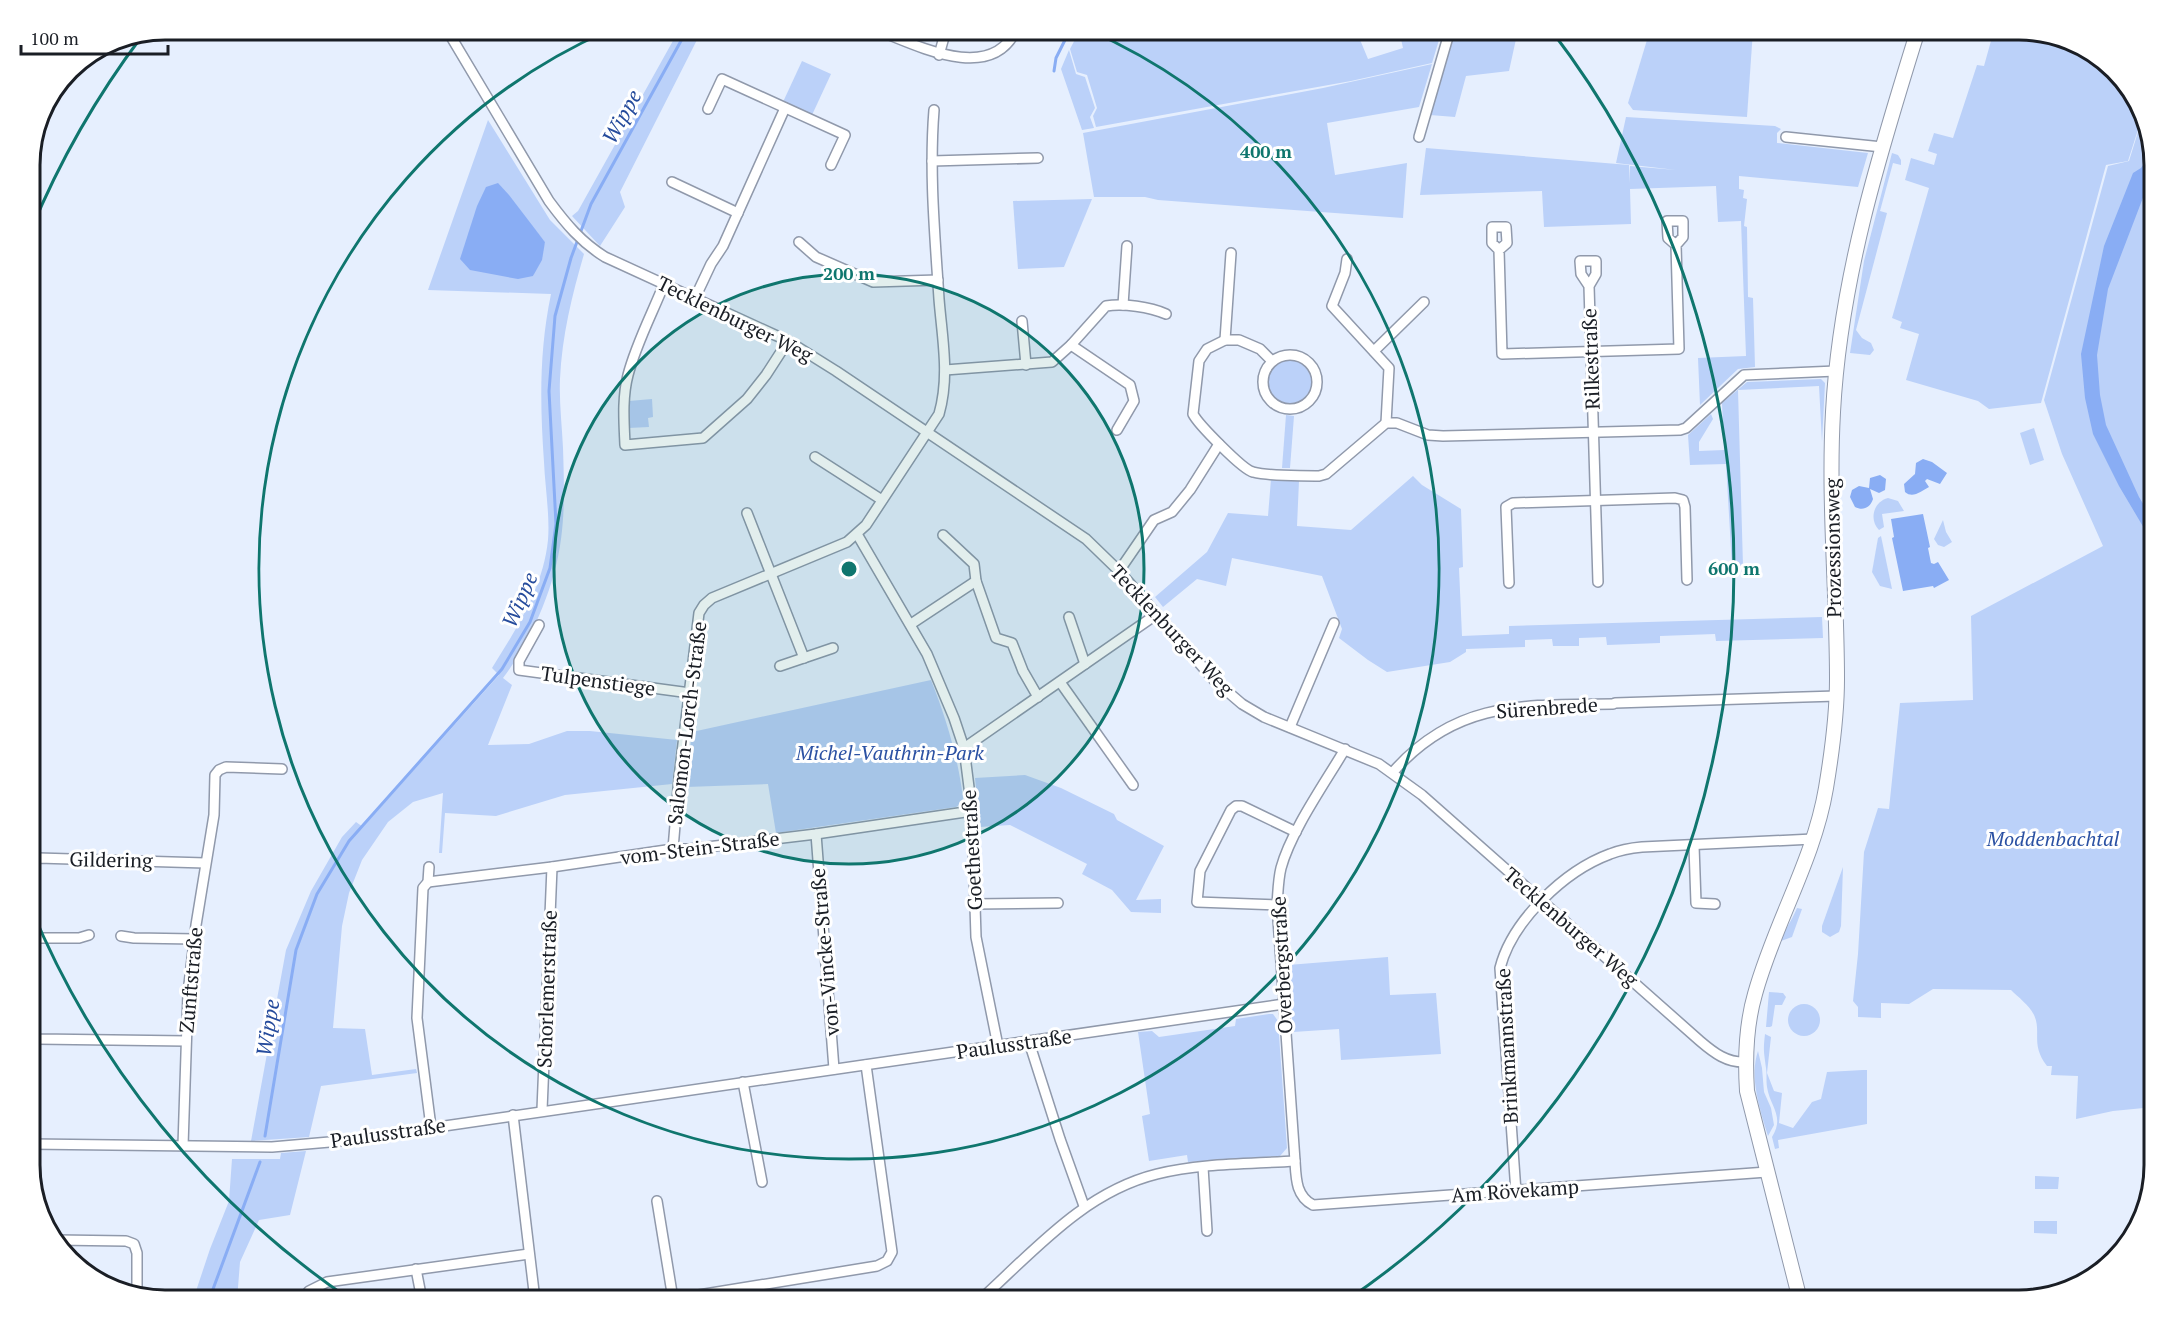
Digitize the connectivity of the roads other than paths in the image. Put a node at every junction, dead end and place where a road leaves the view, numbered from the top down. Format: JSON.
{"nodes":[{"id":1,"x":453,"y":40,"type":"edge"},
{"id":2,"x":902,"y":40,"type":"edge"},
{"id":3,"x":943,"y":40,"type":"edge"},
{"id":4,"x":1011,"y":40,"type":"edge"},
{"id":5,"x":1447,"y":40,"type":"edge"},
{"id":6,"x":1915,"y":40,"type":"edge"},
{"id":7,"x":939,"y":55,"type":"junction"},
{"id":8,"x":785,"y":108,"type":"junction"},
{"id":9,"x":708,"y":109,"type":"dead end"},
{"id":10,"x":934,"y":110,"type":"dead end"},
{"id":11,"x":1419,"y":137,"type":"dead end"},
{"id":12,"x":1786,"y":137,"type":"dead end"},
{"id":13,"x":1882,"y":147,"type":"junction"},
{"id":14,"x":1038,"y":158,"type":"dead end"},
{"id":15,"x":932,"y":160,"type":"junction"},
{"id":16,"x":831,"y":165,"type":"dead end"},
{"id":17,"x":672,"y":182,"type":"dead end"},
{"id":18,"x":738,"y":213,"type":"junction"},
{"id":19,"x":799,"y":242,"type":"dead end"},
{"id":20,"x":1676,"y":245,"type":"dead end"},
{"id":21,"x":1127,"y":246,"type":"dead end"},
{"id":22,"x":1499,"y":250,"type":"dead end"},
{"id":23,"x":1231,"y":253,"type":"dead end"},
{"id":24,"x":1347,"y":259,"type":"dead end"},
{"id":25,"x":938,"y":280,"type":"junction"},
{"id":26,"x":664,"y":284,"type":"junction"},
{"id":27,"x":1589,"y":286,"type":"dead end"},
{"id":28,"x":695,"y":298,"type":"junction"},
{"id":29,"x":1424,"y":302,"type":"dead end"},
{"id":30,"x":1123,"y":305,"type":"junction"},
{"id":31,"x":1166,"y":314,"type":"dead end"},
{"id":32,"x":1022,"y":321,"type":"dead end"},
{"id":33,"x":1225,"y":340,"type":"junction"},
{"id":34,"x":788,"y":341,"type":"junction"},
{"id":35,"x":1071,"y":345,"type":"junction"},
{"id":36,"x":1374,"y":351,"type":"junction"},
{"id":37,"x":1591,"y":352,"type":"junction"},
{"id":38,"x":1272,"y":361,"type":"junction"},
{"id":39,"x":1026,"y":365,"type":"junction"},
{"id":40,"x":945,"y":370,"type":"junction"},
{"id":41,"x":1836,"y":371,"type":"junction"},
{"id":42,"x":1386,"y":423,"type":"junction"},
{"id":43,"x":1117,"y":429,"type":"dead end"},
{"id":44,"x":928,"y":432,"type":"junction"},
{"id":45,"x":1594,"y":432,"type":"junction"},
{"id":46,"x":1219,"y":444,"type":"junction"},
{"id":47,"x":815,"y":457,"type":"dead end"},
{"id":48,"x":882,"y":500,"type":"junction"},
{"id":49,"x":1595,"y":501,"type":"junction"},
{"id":50,"x":747,"y":513,"type":"dead end"},
{"id":51,"x":857,"y":534,"type":"junction"},
{"id":52,"x":943,"y":535,"type":"dead end"},
{"id":53,"x":1119,"y":571,"type":"junction"},
{"id":54,"x":771,"y":573,"type":"junction"},
{"id":55,"x":1687,"y":580,"type":"dead end"},
{"id":56,"x":976,"y":581,"type":"junction"},
{"id":57,"x":1598,"y":582,"type":"dead end"},
{"id":58,"x":1509,"y":583,"type":"dead end"},
{"id":59,"x":1156,"y":614,"type":"junction"},
{"id":60,"x":1069,"y":617,"type":"dead end"},
{"id":61,"x":1334,"y":623,"type":"dead end"},
{"id":62,"x":911,"y":624,"type":"junction"},
{"id":63,"x":539,"y":625,"type":"dead end"},
{"id":64,"x":832,"y":648,"type":"dead end"},
{"id":65,"x":804,"y":658,"type":"junction"},
{"id":66,"x":1085,"y":663,"type":"junction"},
{"id":67,"x":780,"y":666,"type":"dead end"},
{"id":68,"x":1060,"y":682,"type":"junction"},
{"id":69,"x":690,"y":693,"type":"junction"},
{"id":70,"x":1837,"y":696,"type":"junction"},
{"id":71,"x":1038,"y":697,"type":"junction"},
{"id":72,"x":1290,"y":727,"type":"junction"},
{"id":73,"x":964,"y":748,"type":"junction"},
{"id":74,"x":1345,"y":749,"type":"junction"},
{"id":75,"x":282,"y":769,"type":"dead end"},
{"id":76,"x":1393,"y":772,"type":"junction"},
{"id":77,"x":1133,"y":785,"type":"dead end"},
{"id":78,"x":972,"y":811,"type":"junction"},
{"id":79,"x":1296,"y":832,"type":"junction"},
{"id":80,"x":816,"y":834,"type":"junction"},
{"id":81,"x":1814,"y":839,"type":"junction"},
{"id":82,"x":1694,"y":846,"type":"junction"},
{"id":83,"x":673,"y":849,"type":"junction"},
{"id":84,"x":41,"y":858,"type":"edge"},
{"id":85,"x":205,"y":862,"type":"junction"},
{"id":86,"x":429,"y":867,"type":"dead end"},
{"id":87,"x":552,"y":867,"type":"junction"},
{"id":88,"x":428,"y":882,"type":"junction"},
{"id":89,"x":1541,"y":902,"type":"junction"},
{"id":90,"x":1058,"y":903,"type":"dead end"},
{"id":91,"x":974,"y":904,"type":"junction"},
{"id":92,"x":1715,"y":904,"type":"dead end"},
{"id":93,"x":1277,"y":905,"type":"junction"},
{"id":94,"x":89,"y":935,"type":"dead end"},
{"id":95,"x":121,"y":936,"type":"dead end"},
{"id":96,"x":41,"y":938,"type":"edge"},
{"id":97,"x":195,"y":939,"type":"junction"},
{"id":98,"x":1284,"y":1004,"type":"junction"},
{"id":99,"x":41,"y":1039,"type":"edge"},
{"id":100,"x":186,"y":1041,"type":"junction"},
{"id":101,"x":1029,"y":1042,"type":"junction"},
{"id":102,"x":999,"y":1046,"type":"junction"},
{"id":103,"x":1746,"y":1062,"type":"junction"},
{"id":104,"x":866,"y":1065,"type":"junction"},
{"id":105,"x":834,"y":1069,"type":"junction"},
{"id":106,"x":743,"y":1082,"type":"junction"},
{"id":107,"x":542,"y":1110,"type":"junction"},
{"id":108,"x":513,"y":1115,"type":"junction"},
{"id":109,"x":430,"y":1127,"type":"junction"},
{"id":110,"x":41,"y":1144,"type":"edge"},
{"id":111,"x":183,"y":1146,"type":"junction"},
{"id":112,"x":1295,"y":1161,"type":"junction"},
{"id":113,"x":1203,"y":1167,"type":"junction"},
{"id":114,"x":1767,"y":1172,"type":"junction"},
{"id":115,"x":762,"y":1182,"type":"dead end"},
{"id":116,"x":1516,"y":1192,"type":"junction"},
{"id":117,"x":657,"y":1201,"type":"dead end"},
{"id":118,"x":1084,"y":1206,"type":"junction"},
{"id":119,"x":1207,"y":1231,"type":"dead end"},
{"id":120,"x":66,"y":1240,"type":"edge"},
{"id":121,"x":529,"y":1254,"type":"junction"},
{"id":122,"x":416,"y":1269,"type":"junction"},
{"id":123,"x":137,"y":1286,"type":"edge"},
{"id":124,"x":313,"y":1290,"type":"edge"},
{"id":125,"x":420,"y":1290,"type":"edge"},
{"id":126,"x":534,"y":1290,"type":"edge"},
{"id":127,"x":670,"y":1290,"type":"edge"},
{"id":128,"x":732,"y":1290,"type":"edge"},
{"id":129,"x":991,"y":1290,"type":"edge"},
{"id":130,"x":1795,"y":1290,"type":"edge"}],
"edges":[{"from":1,"to":26,"type":"street","name":"Tecklenburger Weg"},
{"from":2,"to":7,"type":"street"},
{"from":3,"to":7,"type":"street"},
{"from":4,"to":7,"type":"street"},
{"from":5,"to":11,"type":"street"},
{"from":6,"to":13,"type":"street","name":"Prozessionsweg"},
{"from":8,"to":9,"type":"street"},
{"from":8,"to":16,"type":"street"},
{"from":8,"to":18,"type":"street"},
{"from":10,"to":15,"type":"street","name":"Salomon-Lorch-Straße"},
{"from":12,"to":13,"type":"street"},
{"from":13,"to":41,"type":"street","name":"Prozessionsweg"},
{"from":14,"to":15,"type":"street"},
{"from":15,"to":25,"type":"street","name":"Salomon-Lorch-Straße"},
{"from":17,"to":18,"type":"street"},
{"from":18,"to":28,"type":"street"},
{"from":19,"to":25,"type":"street"},
{"from":20,"to":37,"type":"street"},
{"from":21,"to":30,"type":"street"},
{"from":22,"to":37,"type":"street"},
{"from":23,"to":33,"type":"street"},
{"from":24,"to":36,"type":"street"},
{"from":25,"to":40,"type":"street","name":"Salomon-Lorch-Straße"},
{"from":26,"to":28,"type":"street","name":"Tecklenburger Weg"},
{"from":26,"to":34,"type":"street"},
{"from":27,"to":37,"type":"street","name":"Rilkestraße"},
{"from":28,"to":34,"type":"street","name":"Tecklenburger Weg"},
{"from":29,"to":36,"type":"street"},
{"from":30,"to":31,"type":"street"},
{"from":30,"to":35,"type":"street"},
{"from":32,"to":39,"type":"street"},
{"from":33,"to":38,"type":"street"},
{"from":33,"to":46,"type":"street"},
{"from":34,"to":44,"type":"street","name":"Tecklenburger Weg"},
{"from":35,"to":39,"type":"street"},
{"from":35,"to":43,"type":"street"},
{"from":36,"to":42,"type":"street"},
{"from":37,"to":45,"type":"street","name":"Rilkestraße"},
{"from":38,"to":38,"type":"street"},
{"from":39,"to":40,"type":"street"},
{"from":40,"to":44,"type":"street","name":"Salomon-Lorch-Straße"},
{"from":41,"to":45,"type":"street"},
{"from":41,"to":70,"type":"street","name":"Prozessionsweg"},
{"from":42,"to":45,"type":"street"},
{"from":42,"to":46,"type":"street"},
{"from":44,"to":48,"type":"street","name":"Salomon-Lorch-Straße"},
{"from":44,"to":53,"type":"street","name":"Tecklenburger Weg"},
{"from":45,"to":49,"type":"street","name":"Rilkestraße"},
{"from":46,"to":53,"type":"street"},
{"from":47,"to":48,"type":"street"},
{"from":48,"to":51,"type":"street","name":"Salomon-Lorch-Straße"},
{"from":49,"to":55,"type":"street"},
{"from":49,"to":57,"type":"street","name":"Rilkestraße"},
{"from":49,"to":58,"type":"street"},
{"from":50,"to":54,"type":"street"},
{"from":51,"to":54,"type":"street","name":"Salomon-Lorch-Straße"},
{"from":51,"to":62,"type":"street","name":"Goethestraße"},
{"from":52,"to":56,"type":"street"},
{"from":53,"to":59,"type":"street","name":"Tecklenburger Weg"},
{"from":54,"to":65,"type":"street"},
{"from":54,"to":69,"type":"street","name":"Salomon-Lorch-Straße"},
{"from":56,"to":62,"type":"street"},
{"from":56,"to":71,"type":"street"},
{"from":59,"to":66,"type":"street"},
{"from":59,"to":72,"type":"street","name":"Tecklenburger Weg"},
{"from":60,"to":66,"type":"street"},
{"from":61,"to":72,"type":"street"},
{"from":62,"to":73,"type":"street","name":"Goethestraße"},
{"from":63,"to":69,"type":"street","name":"Tulpenstiege"},
{"from":64,"to":65,"type":"street"},
{"from":65,"to":67,"type":"street"},
{"from":66,"to":68,"type":"street"},
{"from":68,"to":71,"type":"street"},
{"from":68,"to":77,"type":"street"},
{"from":69,"to":83,"type":"street","name":"Salomon-Lorch-Straße"},
{"from":70,"to":76,"type":"street","name":"Sürenbrede"},
{"from":70,"to":81,"type":"street","name":"Prozessionsweg"},
{"from":71,"to":73,"type":"street"},
{"from":72,"to":74,"type":"street","name":"Tecklenburger Weg"},
{"from":73,"to":78,"type":"street","name":"Goethestraße"},
{"from":74,"to":76,"type":"street","name":"Tecklenburger Weg"},
{"from":74,"to":79,"type":"street","name":"Overbergstraße"},
{"from":75,"to":85,"type":"street","name":"Zunftstraße"},
{"from":76,"to":89,"type":"street","name":"Tecklenburger Weg"},
{"from":78,"to":80,"type":"street","name":"vom-Stein-Straße"},
{"from":78,"to":91,"type":"street","name":"Goethestraße"},
{"from":79,"to":93,"type":"street","name":"Overbergstraße"},
{"from":79,"to":93,"type":"street"},
{"from":80,"to":83,"type":"street","name":"vom-Stein-Straße"},
{"from":80,"to":105,"type":"street","name":"von-Vincke-Straße"},
{"from":81,"to":82,"type":"street","name":"Brinkmannstraße"},
{"from":81,"to":103,"type":"street","name":"Prozessionsweg"},
{"from":82,"to":89,"type":"street","name":"Brinkmannstraße"},
{"from":82,"to":92,"type":"street"},
{"from":83,"to":87,"type":"street","name":"vom-Stein-Straße"},
{"from":84,"to":85,"type":"street","name":"Gildering"},
{"from":85,"to":97,"type":"street","name":"Zunftstraße"},
{"from":86,"to":88,"type":"street"},
{"from":87,"to":88,"type":"street","name":"vom-Stein-Straße"},
{"from":87,"to":107,"type":"street","name":"Schorlemerstraße"},
{"from":88,"to":109,"type":"street"},
{"from":89,"to":103,"type":"street","name":"Tecklenburger Weg"},
{"from":89,"to":116,"type":"street","name":"Brinkmannstraße"},
{"from":90,"to":91,"type":"street"},
{"from":91,"to":102,"type":"street","name":"Goethestraße"},
{"from":93,"to":98,"type":"street","name":"Overbergstraße"},
{"from":94,"to":96,"type":"street"},
{"from":95,"to":97,"type":"street"},
{"from":97,"to":100,"type":"street","name":"Zunftstraße"},
{"from":98,"to":101,"type":"street","name":"Paulusstraße"},
{"from":98,"to":112,"type":"street","name":"Overbergstraße"},
{"from":99,"to":100,"type":"street"},
{"from":100,"to":111,"type":"street","name":"Zunftstraße"},
{"from":101,"to":102,"type":"street","name":"Paulusstraße"},
{"from":101,"to":118,"type":"street"},
{"from":102,"to":104,"type":"street","name":"Paulusstraße"},
{"from":103,"to":114,"type":"street"},
{"from":104,"to":105,"type":"street","name":"Paulusstraße"},
{"from":104,"to":128,"type":"street"},
{"from":105,"to":106,"type":"street","name":"Paulusstraße"},
{"from":106,"to":107,"type":"street","name":"Paulusstraße"},
{"from":106,"to":115,"type":"street"},
{"from":107,"to":108,"type":"street","name":"Paulusstraße"},
{"from":108,"to":109,"type":"street","name":"Paulusstraße"},
{"from":108,"to":121,"type":"street"},
{"from":109,"to":111,"type":"street","name":"Paulusstraße"},
{"from":110,"to":111,"type":"street","name":"Paulusstraße"},
{"from":112,"to":113,"type":"street"},
{"from":112,"to":116,"type":"street","name":"Am Rövekamp"},
{"from":113,"to":118,"type":"street"},
{"from":113,"to":119,"type":"street"},
{"from":114,"to":116,"type":"street","name":"Am Rövekamp"},
{"from":114,"to":130,"type":"street"},
{"from":117,"to":127,"type":"street"},
{"from":118,"to":129,"type":"street"},
{"from":120,"to":123,"type":"street"},
{"from":121,"to":122,"type":"street"},
{"from":121,"to":126,"type":"street"},
{"from":122,"to":124,"type":"street"},
{"from":122,"to":125,"type":"street"}]}
